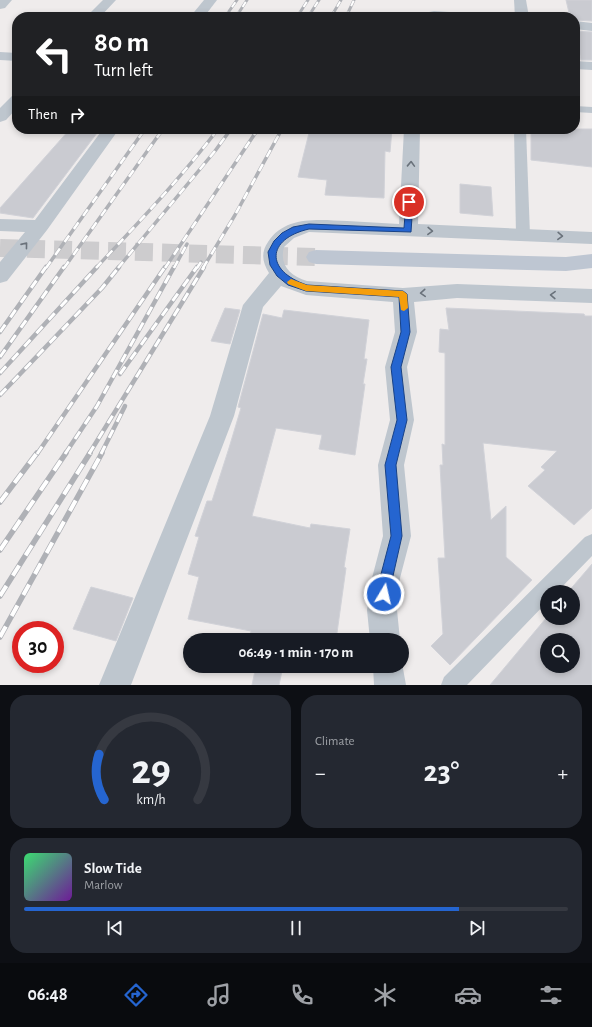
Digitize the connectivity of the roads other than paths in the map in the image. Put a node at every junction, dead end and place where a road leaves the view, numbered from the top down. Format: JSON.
{"nodes":[{"id":1,"x":6,"y":0,"type":"edge"},
{"id":2,"x":110,"y":0,"type":"edge"},
{"id":3,"x":211,"y":0,"type":"edge"},
{"id":4,"x":437,"y":0,"type":"edge"},
{"id":5,"x":520,"y":0,"type":"edge"},
{"id":6,"x":0,"y":5,"type":"edge"},
{"id":7,"x":99,"y":12,"type":"edge"},
{"id":8,"x":201,"y":12,"type":"edge"},
{"id":9,"x":435,"y":12,"type":"edge"},
{"id":10,"x":521,"y":12,"type":"edge"},
{"id":11,"x":580,"y":26,"type":"edge"},
{"id":12,"x":592,"y":27,"type":"edge"},
{"id":13,"x":0,"y":56,"type":"edge"},
{"id":14,"x":12,"y":57,"type":"edge"},
{"id":15,"x":580,"y":65,"type":"edge"},
{"id":16,"x":592,"y":66,"type":"edge"},
{"id":17,"x":12,"y":104,"type":"edge"},
{"id":18,"x":580,"y":109,"type":"edge"},
{"id":19,"x":592,"y":110,"type":"edge"},
{"id":20,"x":0,"y":117,"type":"edge"},
{"id":21,"x":107,"y":134,"type":"edge"},
{"id":22,"x":412,"y":134,"type":"edge"},
{"id":23,"x":520,"y":134,"type":"edge"},
{"id":24,"x":0,"y":224,"type":"edge"},
{"id":25,"x":40,"y":226,"type":"junction"},
{"id":26,"x":408,"y":230,"type":"junction"},
{"id":27,"x":523,"y":235,"type":"junction"},
{"id":28,"x":592,"y":238,"type":"edge"},
{"id":29,"x":316,"y":257,"type":"tunnel mouth"},
{"id":30,"x":592,"y":261,"type":"edge"},
{"id":31,"x":566,"y":264,"type":"junction"},
{"id":32,"x":592,"y":268,"type":"edge"},
{"id":33,"x":1,"y":273,"type":"edge"},
{"id":34,"x":280,"y":274,"type":"junction"},
{"id":35,"x":403,"y":294,"type":"junction"},
{"id":36,"x":592,"y":296,"type":"edge"},
{"id":37,"x":592,"y":543,"type":"edge"},
{"id":38,"x":384,"y":633,"type":"edge"},
{"id":39,"x":389,"y":673,"type":"edge"},
{"id":40,"x":115,"y":685,"type":"edge"},
{"id":41,"x":390,"y":685,"type":"edge"},
{"id":42,"x":452,"y":685,"type":"edge"}],
"edges":[{"from":1,"to":6,"type":"street"},
{"from":2,"to":7,"type":"street"},
{"from":3,"to":8,"type":"street"},
{"from":4,"to":9,"type":"street"},
{"from":5,"to":10,"type":"street"},
{"from":11,"to":12,"type":"street"},
{"from":13,"to":14,"type":"street"},
{"from":15,"to":16,"type":"street"},
{"from":17,"to":20,"type":"street"},
{"from":18,"to":19,"type":"lane"},
{"from":21,"to":25,"type":"street"},
{"from":26,"to":22,"type":"street","one_way":true},
{"from":23,"to":27,"type":"lane"},
{"from":24,"to":25,"type":"street"},
{"from":33,"to":25,"type":"street","one_way":true},
{"from":26,"to":27,"type":"street","one_way":true},
{"from":26,"to":34,"type":"street"},
{"from":27,"to":28,"type":"street","one_way":true},
{"from":29,"to":31,"type":"street"},
{"from":30,"to":31,"type":"street"},
{"from":31,"to":32,"type":"street"},
{"from":34,"to":35,"type":"street"},
{"from":34,"to":40,"type":"street"},
{"from":36,"to":35,"type":"street","one_way":true},
{"from":35,"to":38,"type":"street"},
{"from":37,"to":42,"type":"lane"},
{"from":39,"to":41,"type":"street"}]}
